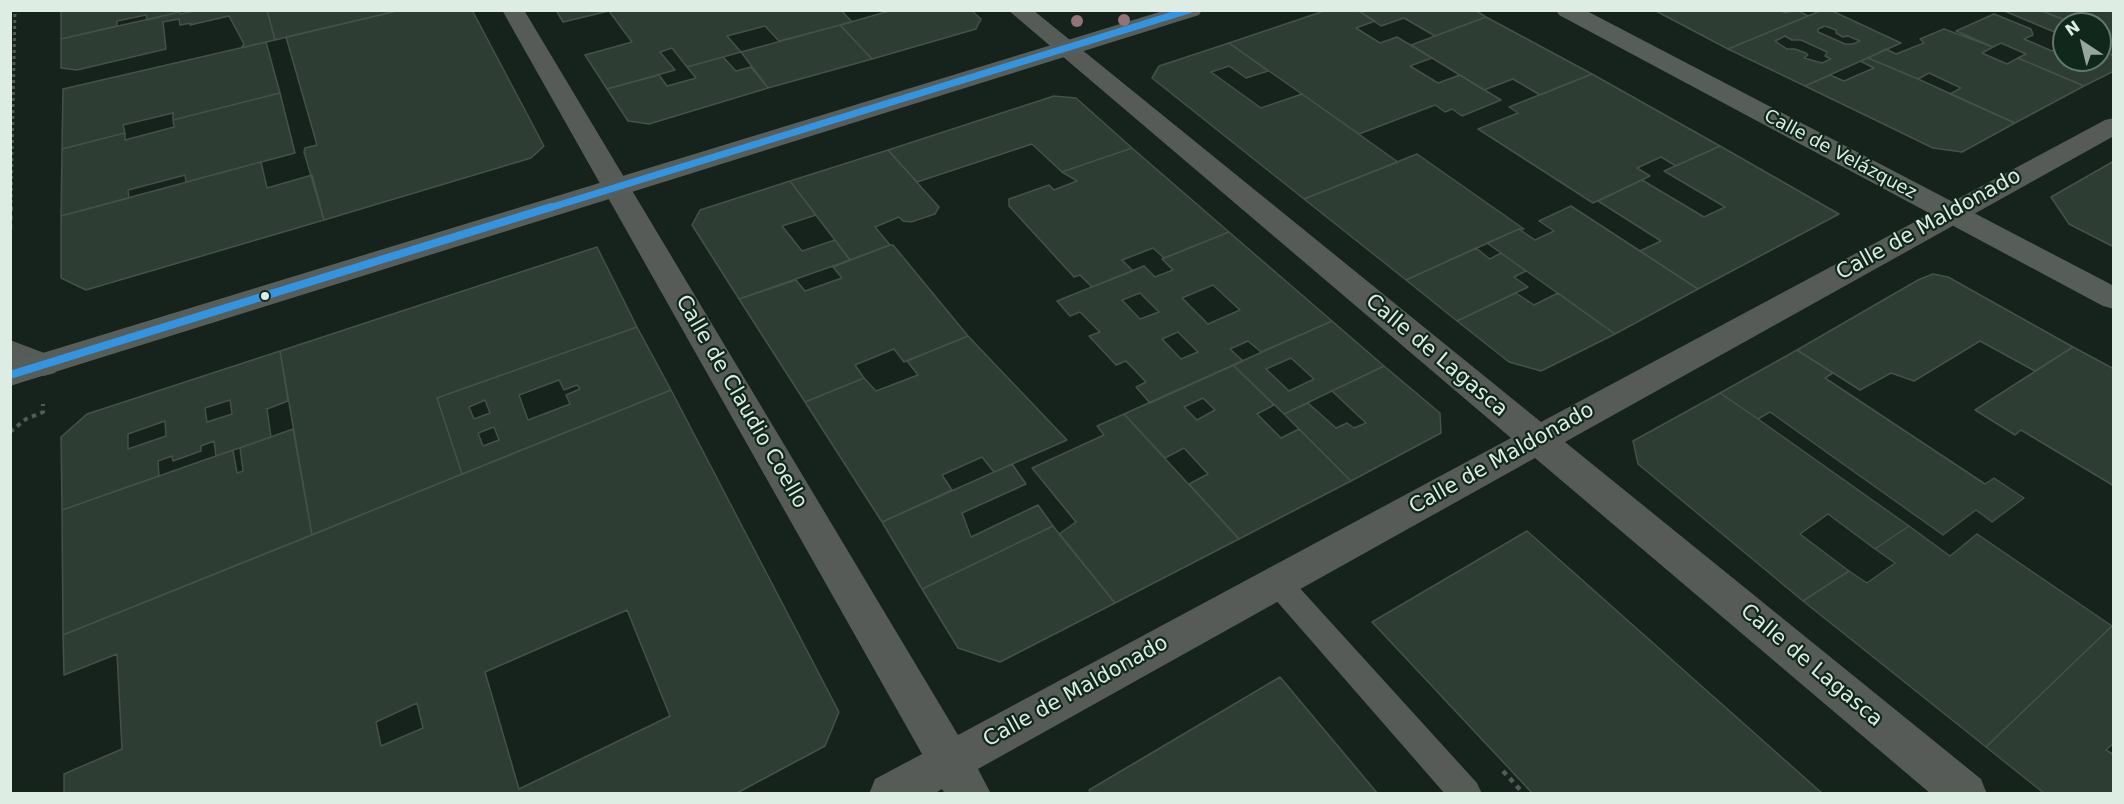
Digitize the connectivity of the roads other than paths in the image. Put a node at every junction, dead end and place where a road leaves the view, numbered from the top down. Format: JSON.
{"nodes":[{"id":1,"x":513,"y":10,"type":"edge"},
{"id":2,"x":1019,"y":10,"type":"edge"},
{"id":3,"x":1191,"y":10,"type":"edge"},
{"id":4,"x":1567,"y":10,"type":"edge"},
{"id":5,"x":1066,"y":49,"type":"junction"},
{"id":6,"x":2114,"y":124,"type":"edge"},
{"id":7,"x":616,"y":188,"type":"junction"},
{"id":8,"x":1951,"y":213,"type":"junction"},
{"id":9,"x":2114,"y":299,"type":"edge"},
{"id":10,"x":10,"y":351,"type":"edge"},
{"id":11,"x":44,"y":365,"type":"junction"},
{"id":12,"x":10,"y":375,"type":"edge"},
{"id":13,"x":1538,"y":440,"type":"junction"},
{"id":14,"x":1277,"y":582,"type":"junction"},
{"id":15,"x":950,"y":761,"type":"junction"},
{"id":16,"x":891,"y":794,"type":"edge"},
{"id":17,"x":969,"y":794,"type":"edge"},
{"id":18,"x":1466,"y":794,"type":"edge"},
{"id":19,"x":1965,"y":794,"type":"edge"}],
"edges":[{"from":1,"to":7,"type":"street","name":"Calle de Claudio Coello"},
{"from":2,"to":5,"type":"street","name":"Calle de Lagasca"},
{"from":3,"to":5,"type":"street"},
{"from":4,"to":8,"type":"street","name":"Calle de Velázquez"},
{"from":5,"to":7,"type":"street"},
{"from":5,"to":13,"type":"street","name":"Calle de Lagasca"},
{"from":6,"to":8,"type":"street","name":"Calle de Maldonado"},
{"from":7,"to":11,"type":"street"},
{"from":7,"to":15,"type":"street","name":"Calle de Claudio Coello"},
{"from":8,"to":9,"type":"street","name":"Calle de Velázquez"},
{"from":8,"to":13,"type":"street","name":"Calle de Maldonado"},
{"from":10,"to":11,"type":"street"},
{"from":11,"to":12,"type":"street"},
{"from":13,"to":14,"type":"street","name":"Calle de Maldonado"},
{"from":13,"to":19,"type":"street","name":"Calle de Lagasca"},
{"from":14,"to":15,"type":"street","name":"Calle de Maldonado"},
{"from":14,"to":18,"type":"lane"},
{"from":15,"to":16,"type":"street","name":"Calle de Maldonado"},
{"from":15,"to":17,"type":"street","name":"Calle de Claudio Coello"}]}
